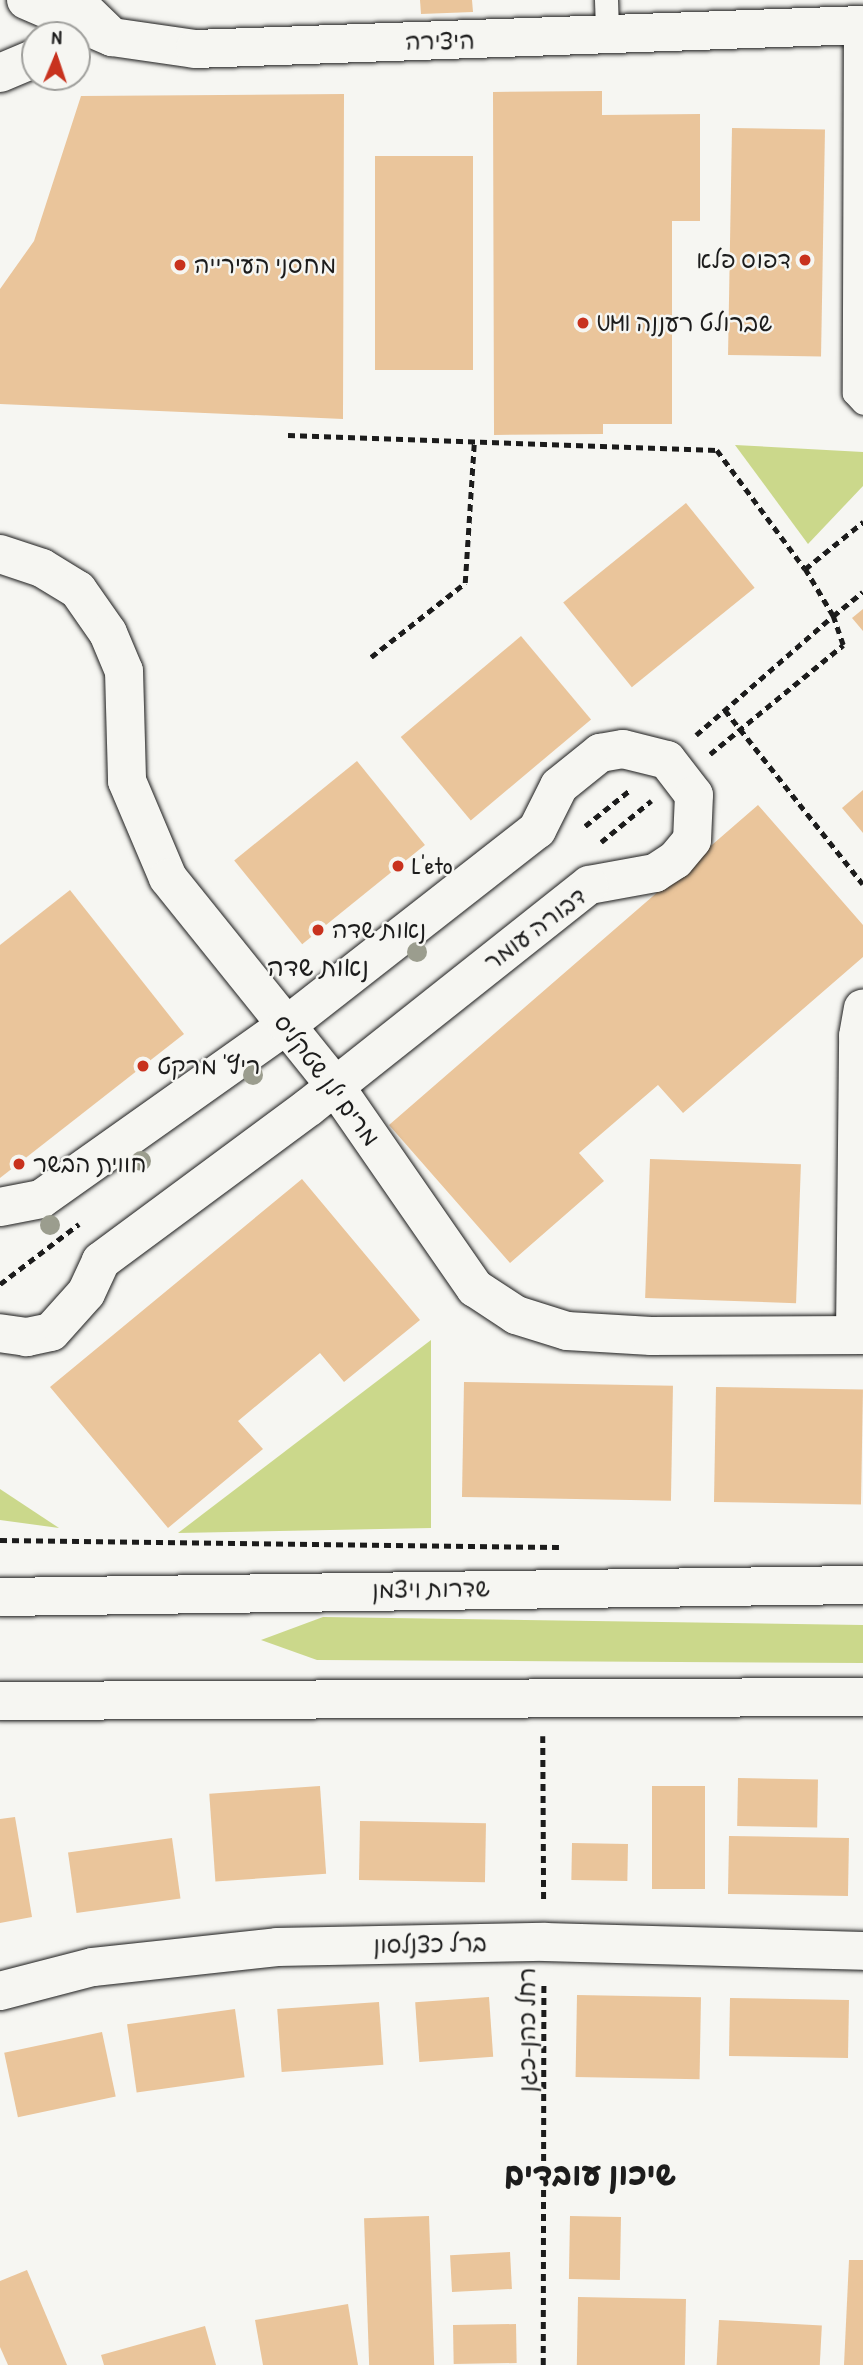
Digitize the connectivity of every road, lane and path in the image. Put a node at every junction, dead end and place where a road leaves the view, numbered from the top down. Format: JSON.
{"nodes":[{"id":1,"x":26,"y":0,"type":"edge"},
{"id":2,"x":74,"y":0,"type":"edge"},
{"id":3,"x":606,"y":18,"type":"edge"},
{"id":4,"x":859,"y":25,"type":"edge"},
{"id":5,"x":95,"y":41,"type":"edge"},
{"id":6,"x":21,"y":64,"type":"edge"},
{"id":7,"x":0,"y":72,"type":"edge"},
{"id":8,"x":863,"y":403,"type":"edge"},
{"id":9,"x":288,"y":435,"type":"dead end"},
{"id":10,"x":474,"y":442,"type":"junction"},
{"id":11,"x":863,"y":522,"type":"edge"},
{"id":12,"x":0,"y":554,"type":"edge"},
{"id":13,"x":863,"y":592,"type":"edge"},
{"id":14,"x":843,"y":645,"type":"dead end"},
{"id":15,"x":371,"y":657,"type":"dead end"},
{"id":16,"x":725,"y":710,"type":"dead end"},
{"id":17,"x":863,"y":884,"type":"edge"},
{"id":18,"x":863,"y":1007,"type":"edge"},
{"id":19,"x":287,"y":1025,"type":"junction"},
{"id":20,"x":335,"y":1086,"type":"junction"},
{"id":21,"x":0,"y":1207,"type":"edge"},
{"id":22,"x":0,"y":1334,"type":"edge"},
{"id":23,"x":859,"y":1335,"type":"edge"},
{"id":24,"x":0,"y":1539,"type":"edge"},
{"id":25,"x":571,"y":1547,"type":"dead end"},
{"id":26,"x":863,"y":1585,"type":"edge"},
{"id":27,"x":0,"y":1597,"type":"edge"},
{"id":28,"x":543,"y":1695,"type":"junction"},
{"id":29,"x":863,"y":1697,"type":"edge"},
{"id":30,"x":0,"y":1701,"type":"edge"},
{"id":31,"x":545,"y":1942,"type":"junction"},
{"id":32,"x":863,"y":1951,"type":"edge"},
{"id":33,"x":0,"y":1991,"type":"edge"},
{"id":34,"x":543,"y":2365,"type":"edge"}],
"edges":[{"from":1,"to":5,"type":"street","name":"היצירה"},
{"from":2,"to":5,"type":"street"},
{"from":3,"to":4,"type":"street","name":"היצירה"},
{"from":3,"to":5,"type":"street","name":"היצירה"},
{"from":4,"to":8,"type":"lane"},
{"from":6,"to":7,"type":"street"},
{"from":9,"to":10,"type":"path"},
{"from":10,"to":11,"type":"path"},
{"from":10,"to":15,"type":"path"},
{"from":12,"to":19,"type":"street","name":"מרים ילן שטקליס"},
{"from":13,"to":14,"type":"path"},
{"from":16,"to":17,"type":"path"},
{"from":18,"to":23,"type":"street"},
{"from":19,"to":20,"type":"street","name":"מרים ילן שטקליס"},
{"from":19,"to":20,"type":"street","name":"דבורה עומר"},
{"from":19,"to":21,"type":"street","name":"דבורה עומר"},
{"from":20,"to":22,"type":"street","name":"דבורה עומר"},
{"from":20,"to":23,"type":"street","name":"מרים ילן שטקליס"},
{"from":24,"to":25,"type":"path"},
{"from":26,"to":27,"type":"street","name":"שדרות ויצמן"},
{"from":28,"to":29,"type":"street"},
{"from":28,"to":30,"type":"street"},
{"from":28,"to":31,"type":"path","name":"רחל כהן-כגן"},
{"from":31,"to":32,"type":"street","name":"ברל כצנלסון"},
{"from":31,"to":33,"type":"street","name":"ברל כצנלסון"},
{"from":31,"to":34,"type":"path","name":"רחל כהן-כגן"}]}
